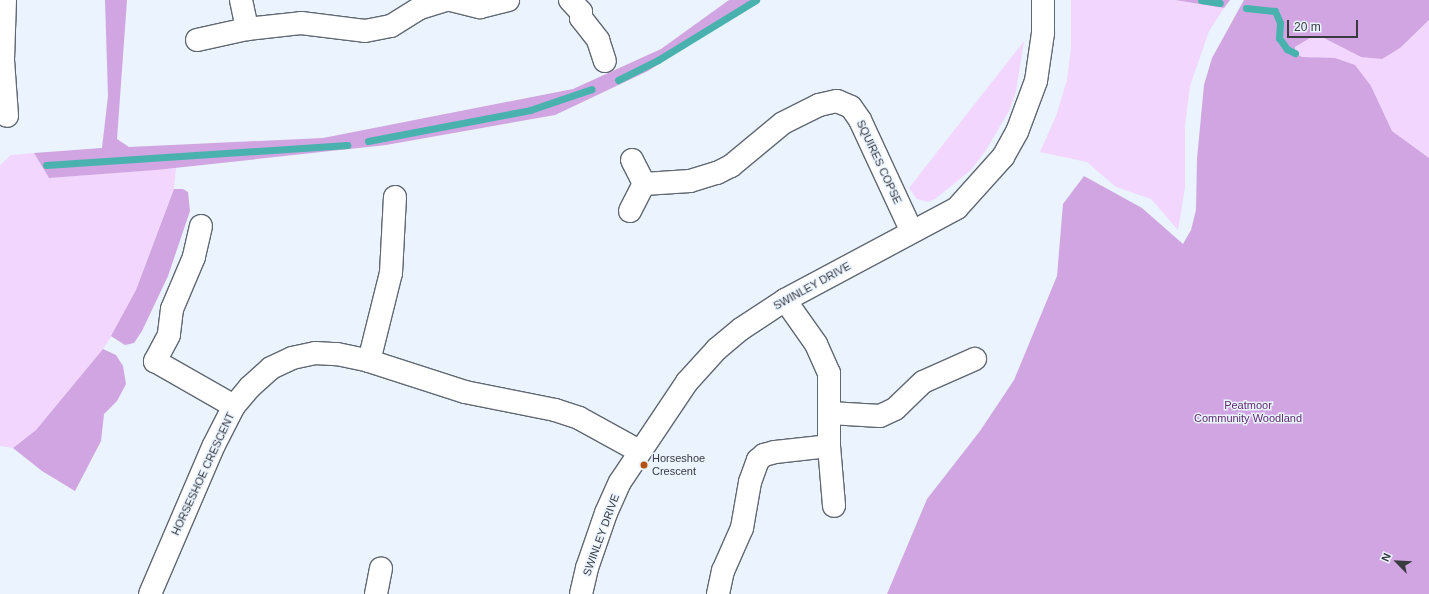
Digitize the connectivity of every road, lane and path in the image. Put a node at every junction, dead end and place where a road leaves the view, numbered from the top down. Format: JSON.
{"nodes":[{"id":1,"x":5,"y":0,"type":"edge"},
{"id":2,"x":241,"y":0,"type":"edge"},
{"id":3,"x":442,"y":0,"type":"edge"},
{"id":4,"x":508,"y":0,"type":"edge"},
{"id":5,"x":1043,"y":0,"type":"edge"},
{"id":6,"x":576,"y":6,"type":"edge"},
{"id":7,"x":247,"y":29,"type":"junction"},
{"id":8,"x":196,"y":40,"type":"dead end"},
{"id":9,"x":2,"y":60,"type":"edge"},
{"id":10,"x":605,"y":60,"type":"dead end"},
{"id":11,"x":7,"y":116,"type":"dead end"},
{"id":12,"x":632,"y":160,"type":"dead end"},
{"id":13,"x":644,"y":184,"type":"junction"},
{"id":14,"x":395,"y":197,"type":"dead end"},
{"id":15,"x":630,"y":211,"type":"dead end"},
{"id":16,"x":201,"y":226,"type":"dead end"},
{"id":17,"x":912,"y":232,"type":"junction"},
{"id":18,"x":785,"y":300,"type":"junction"},
{"id":19,"x":975,"y":359,"type":"dead end"},
{"id":20,"x":369,"y":361,"type":"junction"},
{"id":21,"x":234,"y":406,"type":"junction"},
{"id":22,"x":830,"y":414,"type":"junction"},
{"id":23,"x":829,"y":446,"type":"junction"},
{"id":24,"x":639,"y":451,"type":"junction"},
{"id":25,"x":834,"y":506,"type":"dead end"},
{"id":26,"x":381,"y":568,"type":"dead end"},
{"id":27,"x":150,"y":594,"type":"edge"},
{"id":28,"x":376,"y":594,"type":"edge"},
{"id":29,"x":581,"y":594,"type":"edge"},
{"id":30,"x":718,"y":594,"type":"edge"}],
"edges":[{"from":1,"to":9,"type":"street"},
{"from":2,"to":7,"type":"street"},
{"from":3,"to":4,"type":"street"},
{"from":3,"to":7,"type":"street"},
{"from":5,"to":17,"type":"street","name":"SWINLEY DRIVE"},
{"from":6,"to":10,"type":"street"},
{"from":7,"to":8,"type":"street"},
{"from":9,"to":11,"type":"street"},
{"from":12,"to":13,"type":"street"},
{"from":13,"to":15,"type":"street"},
{"from":13,"to":17,"type":"street","name":"SQUIRES COPSE"},
{"from":14,"to":20,"type":"street"},
{"from":16,"to":21,"type":"street"},
{"from":17,"to":18,"type":"street","name":"SWINLEY DRIVE"},
{"from":18,"to":22,"type":"street"},
{"from":18,"to":24,"type":"street","name":"SWINLEY DRIVE"},
{"from":19,"to":22,"type":"street"},
{"from":20,"to":21,"type":"street","name":"HORSESHOE CRESCENT"},
{"from":20,"to":24,"type":"street","name":"HORSESHOE CRESCENT"},
{"from":21,"to":27,"type":"street","name":"HORSESHOE CRESCENT"},
{"from":22,"to":23,"type":"street"},
{"from":23,"to":25,"type":"street"},
{"from":23,"to":30,"type":"street"},
{"from":24,"to":29,"type":"street","name":"SWINLEY DRIVE"},
{"from":26,"to":28,"type":"street"}]}
